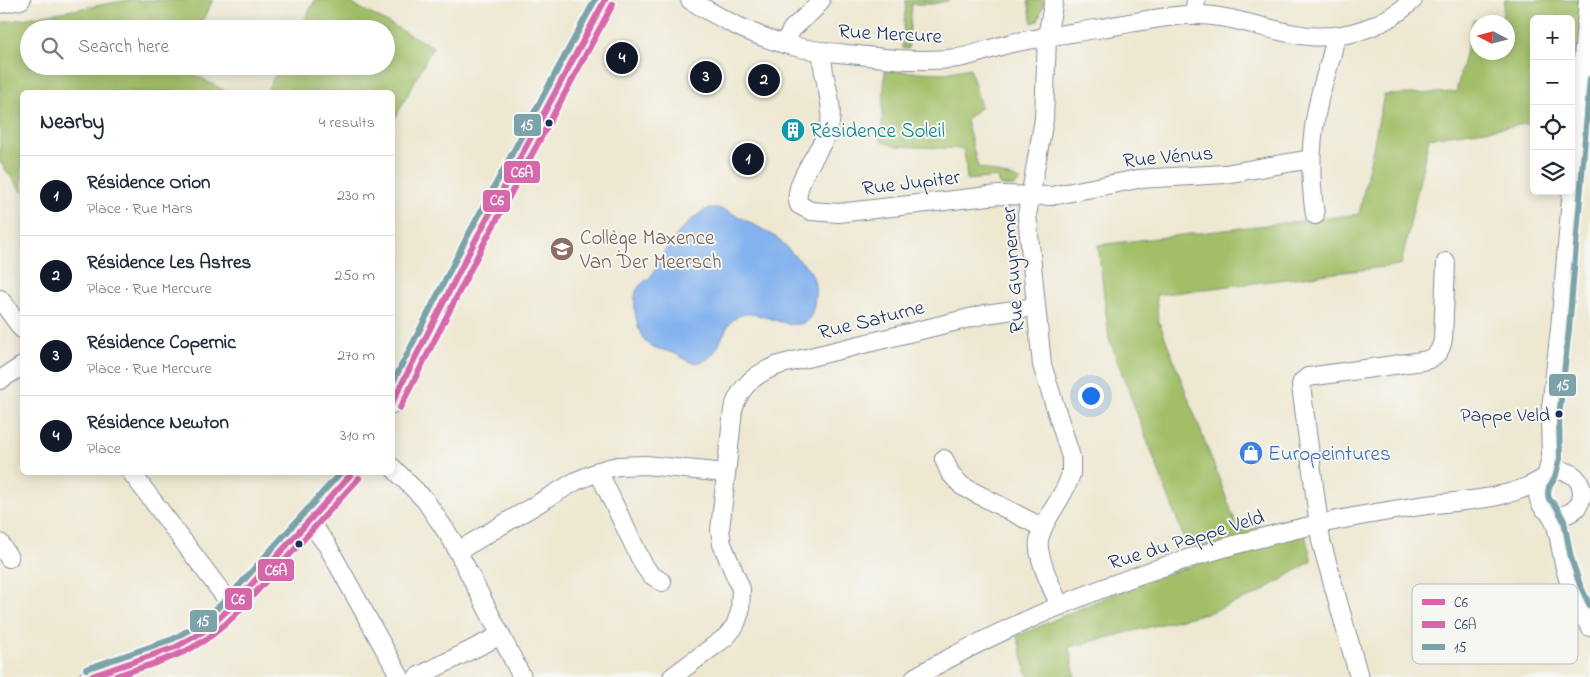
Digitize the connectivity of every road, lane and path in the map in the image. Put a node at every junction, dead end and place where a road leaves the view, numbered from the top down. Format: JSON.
{"nodes":[{"id":1,"x":21,"y":0,"type":"edge"},
{"id":2,"x":605,"y":0,"type":"edge"},
{"id":3,"x":690,"y":0,"type":"edge"},
{"id":4,"x":821,"y":0,"type":"edge"},
{"id":5,"x":1054,"y":0,"type":"edge"},
{"id":6,"x":1413,"y":0,"type":"edge"},
{"id":7,"x":1588,"y":0,"type":"edge"},
{"id":8,"x":0,"y":4,"type":"edge"},
{"id":9,"x":1195,"y":8,"type":"edge"},
{"id":10,"x":1047,"y":37,"type":"junction"},
{"id":11,"x":1335,"y":37,"type":"junction"},
{"id":12,"x":784,"y":44,"type":"junction"},
{"id":13,"x":822,"y":52,"type":"junction"},
{"id":14,"x":1311,"y":160,"type":"junction"},
{"id":15,"x":1030,"y":195,"type":"junction"},
{"id":16,"x":1314,"y":215,"type":"dead end"},
{"id":17,"x":1446,"y":262,"type":"dead end"},
{"id":18,"x":0,"y":299,"type":"edge"},
{"id":19,"x":1036,"y":307,"type":"junction"},
{"id":20,"x":20,"y":326,"type":"edge"},
{"id":21,"x":20,"y":367,"type":"edge"},
{"id":22,"x":0,"y":380,"type":"edge"},
{"id":23,"x":1554,"y":392,"type":"junction"},
{"id":24,"x":395,"y":398,"type":"edge"},
{"id":25,"x":944,"y":459,"type":"dead end"},
{"id":26,"x":395,"y":470,"type":"edge"},
{"id":27,"x":598,"y":471,"type":"junction"},
{"id":28,"x":726,"y":473,"type":"junction"},
{"id":29,"x":133,"y":475,"type":"edge"},
{"id":30,"x":350,"y":475,"type":"edge"},
{"id":31,"x":1546,"y":477,"type":"junction"},
{"id":32,"x":1579,"y":478,"type":"edge"},
{"id":33,"x":1487,"y":498,"type":"junction"},
{"id":34,"x":1581,"y":502,"type":"edge"},
{"id":35,"x":1545,"y":508,"type":"junction"},
{"id":36,"x":309,"y":521,"type":"junction"},
{"id":37,"x":1318,"y":524,"type":"junction"},
{"id":38,"x":1044,"y":528,"type":"junction"},
{"id":39,"x":458,"y":551,"type":"junction"},
{"id":40,"x":1568,"y":577,"type":"junction"},
{"id":41,"x":662,"y":582,"type":"dead end"},
{"id":42,"x":1570,"y":584,"type":"edge"},
{"id":43,"x":1578,"y":603,"type":"edge"},
{"id":44,"x":232,"y":606,"type":"junction"},
{"id":45,"x":1060,"y":606,"type":"junction"},
{"id":46,"x":1590,"y":627,"type":"edge"},
{"id":47,"x":501,"y":635,"type":"junction"},
{"id":48,"x":88,"y":677,"type":"edge"},
{"id":49,"x":400,"y":677,"type":"edge"},
{"id":50,"x":417,"y":677,"type":"edge"},
{"id":51,"x":522,"y":677,"type":"edge"},
{"id":52,"x":672,"y":677,"type":"edge"},
{"id":53,"x":915,"y":677,"type":"edge"},
{"id":54,"x":1359,"y":677,"type":"edge"}],
"edges":[{"from":1,"to":8,"type":"street"},
{"from":2,"to":24,"type":"street"},
{"from":3,"to":12,"type":"street","name":"Rue Mercure"},
{"from":4,"to":12,"type":"street"},
{"from":5,"to":10,"type":"street","name":"Rue Guynemer"},
{"from":6,"to":11,"type":"street","name":"Rue Mercure"},
{"from":7,"to":23,"type":"street"},
{"from":9,"to":10,"type":"street","name":"Rue Mercure"},
{"from":9,"to":11,"type":"street","name":"Rue Mercure"},
{"from":10,"to":13,"type":"street","name":"Rue Mercure"},
{"from":10,"to":15,"type":"street","name":"Rue Guynemer"},
{"from":11,"to":14,"type":"street"},
{"from":12,"to":13,"type":"street","name":"Rue Mercure"},
{"from":13,"to":15,"type":"street","name":"Rue Jupiter"},
{"from":14,"to":15,"type":"street","name":"Rue Vénus"},
{"from":14,"to":16,"type":"street"},
{"from":15,"to":19,"type":"street","name":"Rue Guynemer"},
{"from":17,"to":37,"type":"street"},
{"from":18,"to":20,"type":"street"},
{"from":19,"to":28,"type":"street","name":"Rue Saturne"},
{"from":19,"to":38,"type":"street","name":"Rue Guynemer"},
{"from":21,"to":22,"type":"street"},
{"from":23,"to":31,"type":"street"},
{"from":23,"to":32,"type":"street"},
{"from":25,"to":38,"type":"street"},
{"from":26,"to":39,"type":"street"},
{"from":27,"to":28,"type":"street"},
{"from":27,"to":39,"type":"street"},
{"from":27,"to":41,"type":"street"},
{"from":28,"to":52,"type":"street"},
{"from":29,"to":44,"type":"street"},
{"from":30,"to":36,"type":"street"},
{"from":31,"to":32,"type":"street"},
{"from":31,"to":33,"type":"street","name":"Rue du Pappe Veld"},
{"from":31,"to":35,"type":"street"},
{"from":32,"to":34,"type":"street"},
{"from":33,"to":35,"type":"street","name":"Rue du Pappe Veld"},
{"from":33,"to":37,"type":"street","name":"Rue du Pappe Veld"},
{"from":34,"to":35,"type":"street"},
{"from":34,"to":40,"type":"street"},
{"from":35,"to":40,"type":"street"},
{"from":36,"to":44,"type":"street"},
{"from":36,"to":49,"type":"street"},
{"from":37,"to":45,"type":"street","name":"Rue du Pappe Veld"},
{"from":37,"to":54,"type":"street"},
{"from":38,"to":45,"type":"street","name":"Rue Guynemer"},
{"from":39,"to":47,"type":"street"},
{"from":40,"to":42,"type":"street"},
{"from":43,"to":46,"type":"street"},
{"from":44,"to":48,"type":"street"},
{"from":45,"to":53,"type":"street","name":"Rue du Pappe Veld"},
{"from":47,"to":50,"type":"street"},
{"from":47,"to":51,"type":"street"}]}
